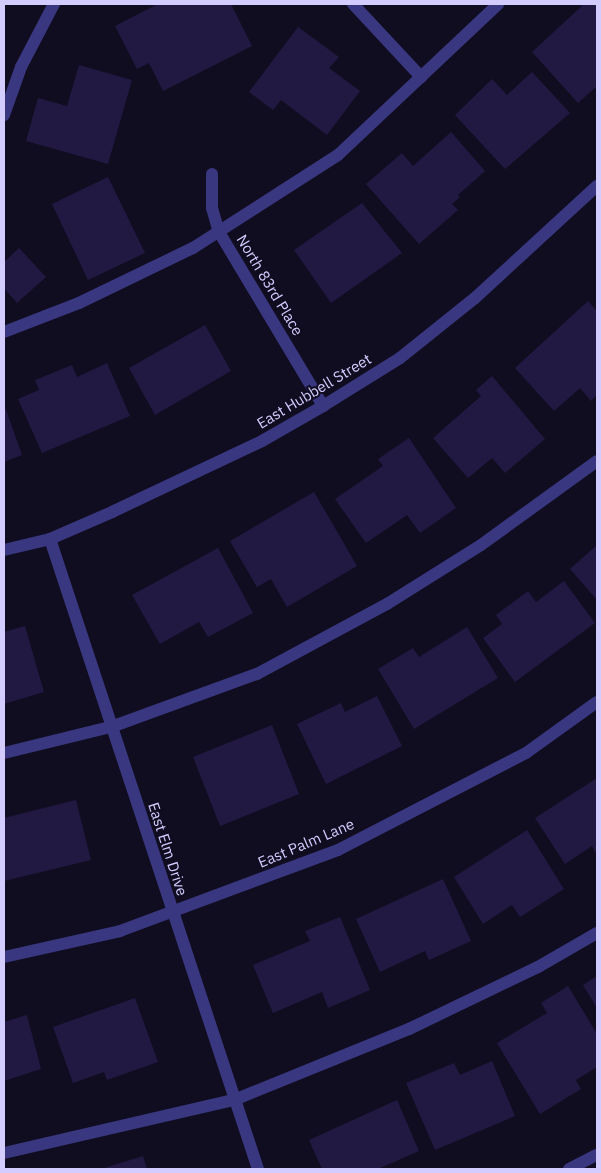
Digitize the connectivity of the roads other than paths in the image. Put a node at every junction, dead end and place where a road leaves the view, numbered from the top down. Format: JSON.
{"nodes":[{"id":1,"x":54,"y":4,"type":"edge"},
{"id":2,"x":353,"y":4,"type":"edge"},
{"id":3,"x":498,"y":4,"type":"edge"},
{"id":4,"x":421,"y":77,"type":"junction"},
{"id":5,"x":4,"y":115,"type":"edge"},
{"id":6,"x":212,"y":174,"type":"dead end"},
{"id":7,"x":597,"y":186,"type":"edge"},
{"id":8,"x":219,"y":232,"type":"junction"},
{"id":9,"x":4,"y":332,"type":"edge"},
{"id":10,"x":323,"y":406,"type":"junction"},
{"id":11,"x":597,"y":461,"type":"edge"},
{"id":12,"x":50,"y":539,"type":"junction"},
{"id":13,"x":4,"y":550,"type":"edge"},
{"id":14,"x":597,"y":702,"type":"edge"},
{"id":15,"x":111,"y":727,"type":"junction"},
{"id":16,"x":4,"y":754,"type":"edge"},
{"id":17,"x":172,"y":913,"type":"junction"},
{"id":18,"x":597,"y":933,"type":"edge"},
{"id":19,"x":4,"y":957,"type":"edge"},
{"id":20,"x":234,"y":1100,"type":"junction"},
{"id":21,"x":4,"y":1152,"type":"edge"},
{"id":22,"x":597,"y":1155,"type":"edge"},
{"id":23,"x":258,"y":1169,"type":"edge"},
{"id":24,"x":569,"y":1169,"type":"edge"}],
"edges":[{"from":1,"to":5,"type":"street"},
{"from":2,"to":4,"type":"street"},
{"from":3,"to":4,"type":"street"},
{"from":4,"to":8,"type":"street"},
{"from":6,"to":8,"type":"street","name":"North 83rd Place"},
{"from":7,"to":10,"type":"street","name":"East Hubbell Street"},
{"from":8,"to":9,"type":"street"},
{"from":8,"to":10,"type":"street","name":"North 83rd Place"},
{"from":10,"to":12,"type":"street","name":"East Hubbell Street"},
{"from":11,"to":15,"type":"street"},
{"from":12,"to":13,"type":"street","name":"East Hubbell Street"},
{"from":12,"to":15,"type":"street","name":"East Elm Drive"},
{"from":14,"to":17,"type":"street","name":"East Palm Lane"},
{"from":15,"to":16,"type":"street"},
{"from":15,"to":17,"type":"street","name":"East Elm Drive"},
{"from":17,"to":19,"type":"street","name":"East Palm Lane"},
{"from":17,"to":20,"type":"street","name":"East Elm Drive"},
{"from":18,"to":20,"type":"street"},
{"from":20,"to":21,"type":"street"},
{"from":20,"to":23,"type":"street","name":"East Elm Drive"},
{"from":22,"to":24,"type":"street"}]}
